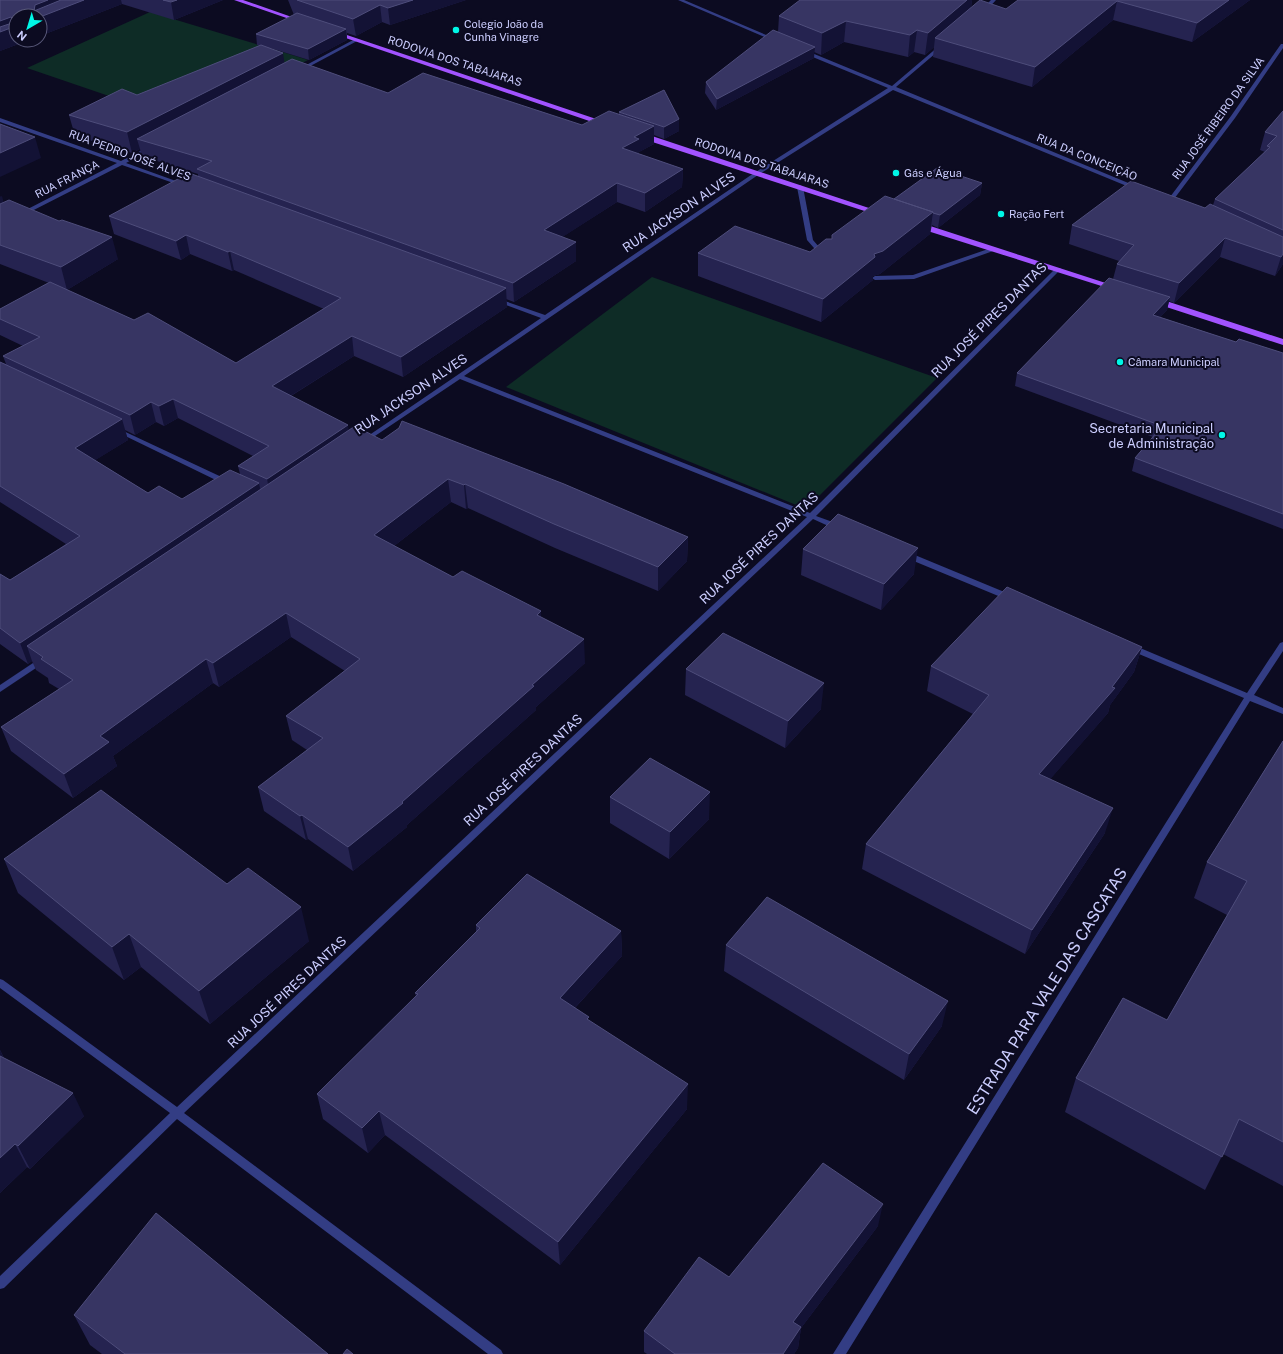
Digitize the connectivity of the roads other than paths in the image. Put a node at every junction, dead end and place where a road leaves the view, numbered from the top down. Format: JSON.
{"nodes":[{"id":1,"x":236,"y":0,"type":"edge"},
{"id":2,"x":680,"y":0,"type":"edge"},
{"id":3,"x":994,"y":0,"type":"edge"},
{"id":4,"x":975,"y":10,"type":"edge"},
{"id":5,"x":982,"y":13,"type":"junction"},
{"id":6,"x":976,"y":18,"type":"edge"},
{"id":7,"x":309,"y":24,"type":"edge"},
{"id":8,"x":322,"y":29,"type":"edge"},
{"id":9,"x":357,"y":40,"type":"junction"},
{"id":10,"x":783,"y":43,"type":"edge"},
{"id":11,"x":946,"y":43,"type":"edge"},
{"id":12,"x":1283,"y":45,"type":"edge"},
{"id":13,"x":797,"y":49,"type":"edge"},
{"id":14,"x":294,"y":72,"type":"edge"},
{"id":15,"x":892,"y":88,"type":"junction"},
{"id":16,"x":0,"y":120,"type":"edge"},
{"id":17,"x":613,"y":126,"type":"edge"},
{"id":18,"x":636,"y":133,"type":"edge"},
{"id":19,"x":156,"y":144,"type":"edge"},
{"id":20,"x":122,"y":162,"type":"junction"},
{"id":21,"x":756,"y":174,"type":"junction"},
{"id":22,"x":188,"y":187,"type":"edge"},
{"id":23,"x":800,"y":187,"type":"junction"},
{"id":24,"x":1140,"y":190,"type":"edge"},
{"id":25,"x":1162,"y":199,"type":"edge"},
{"id":26,"x":1169,"y":202,"type":"junction"},
{"id":27,"x":1176,"y":205,"type":"edge"},
{"id":28,"x":890,"y":216,"type":"edge"},
{"id":29,"x":14,"y":219,"type":"edge"},
{"id":30,"x":912,"y":223,"type":"edge"},
{"id":31,"x":994,"y":249,"type":"junction"},
{"id":32,"x":827,"y":260,"type":"edge"},
{"id":33,"x":1058,"y":269,"type":"junction"},
{"id":34,"x":875,"y":278,"type":"edge"},
{"id":35,"x":1126,"y":291,"type":"edge"},
{"id":36,"x":493,"y":298,"type":"edge"},
{"id":37,"x":1148,"y":298,"type":"edge"},
{"id":38,"x":545,"y":317,"type":"junction"},
{"id":39,"x":1283,"y":342,"type":"edge"},
{"id":40,"x":459,"y":376,"type":"junction"},
{"id":41,"x":107,"y":426,"type":"edge"},
{"id":42,"x":356,"y":447,"type":"edge"},
{"id":43,"x":236,"y":487,"type":"edge"},
{"id":44,"x":812,"y":516,"type":"junction"},
{"id":45,"x":848,"y":531,"type":"edge"},
{"id":46,"x":899,"y":552,"type":"edge"},
{"id":47,"x":1016,"y":600,"type":"edge"},
{"id":48,"x":1125,"y":645,"type":"edge"},
{"id":49,"x":1283,"y":645,"type":"edge"},
{"id":50,"x":45,"y":658,"type":"edge"},
{"id":51,"x":0,"y":689,"type":"edge"},
{"id":52,"x":1249,"y":696,"type":"junction"},
{"id":53,"x":1283,"y":711,"type":"edge"},
{"id":54,"x":0,"y":983,"type":"edge"},
{"id":55,"x":177,"y":1113,"type":"junction"},
{"id":56,"x":0,"y":1284,"type":"edge"},
{"id":57,"x":497,"y":1354,"type":"edge"},
{"id":58,"x":839,"y":1354,"type":"edge"}],
"edges":[{"from":1,"to":7,"type":"main road"},
{"from":2,"to":10,"type":"street"},
{"from":3,"to":5,"type":"street"},
{"from":4,"to":5,"type":"street"},
{"from":5,"to":6,"type":"street"},
{"from":8,"to":9,"type":"main road","name":"RODOVIA DOS TABAJARAS"},
{"from":9,"to":14,"type":"street"},
{"from":9,"to":17,"type":"main road","name":"RODOVIA DOS TABAJARAS"},
{"from":11,"to":15,"type":"street","name":"RUA JACKSON ALVES"},
{"from":12,"to":26,"type":"street","name":"RUA JOSÉ RIBEIRO DA SILVA"},
{"from":13,"to":15,"type":"street","name":"RUA DA CONCEIÇÃO"},
{"from":15,"to":21,"type":"street","name":"RUA JACKSON ALVES"},
{"from":15,"to":24,"type":"street","name":"RUA DA CONCEIÇÃO"},
{"from":16,"to":20,"type":"street","name":"RUA PEDRO JOSÉ ALVES"},
{"from":18,"to":21,"type":"main road","name":"RODOVIA DOS TABAJARAS"},
{"from":19,"to":20,"type":"street","name":"RUA FRANÇA"},
{"from":20,"to":22,"type":"street","name":"RUA PEDRO JOSÉ ALVES"},
{"from":20,"to":29,"type":"street","name":"RUA FRANÇA"},
{"from":21,"to":23,"type":"main road","name":"RODOVIA DOS TABAJARAS"},
{"from":21,"to":38,"type":"street","name":"RUA JACKSON ALVES"},
{"from":23,"to":28,"type":"main road","name":"RODOVIA DOS TABAJARAS"},
{"from":23,"to":32,"type":"street"},
{"from":25,"to":26,"type":"street"},
{"from":26,"to":27,"type":"street"},
{"from":30,"to":31,"type":"main road"},
{"from":31,"to":33,"type":"main road"},
{"from":31,"to":34,"type":"street"},
{"from":33,"to":35,"type":"main road"},
{"from":33,"to":44,"type":"street","name":"RUA JOSÉ PIRES DANTAS"},
{"from":36,"to":38,"type":"street"},
{"from":37,"to":39,"type":"main road"},
{"from":38,"to":40,"type":"street","name":"RUA JACKSON ALVES"},
{"from":40,"to":42,"type":"street","name":"RUA JACKSON ALVES"},
{"from":40,"to":44,"type":"street"},
{"from":41,"to":43,"type":"street"},
{"from":44,"to":45,"type":"street"},
{"from":44,"to":55,"type":"street","name":"RUA JOSÉ PIRES DANTAS"},
{"from":46,"to":47,"type":"street"},
{"from":48,"to":52,"type":"street"},
{"from":49,"to":52,"type":"street","name":"ESTRADA PARA VALE DAS CASCATAS"},
{"from":50,"to":51,"type":"street"},
{"from":52,"to":53,"type":"street"},
{"from":52,"to":58,"type":"street","name":"ESTRADA PARA VALE DAS CASCATAS"},
{"from":54,"to":55,"type":"street"},
{"from":55,"to":56,"type":"street","name":"RUA JOSÉ PIRES DANTAS"},
{"from":55,"to":57,"type":"street"}]}
